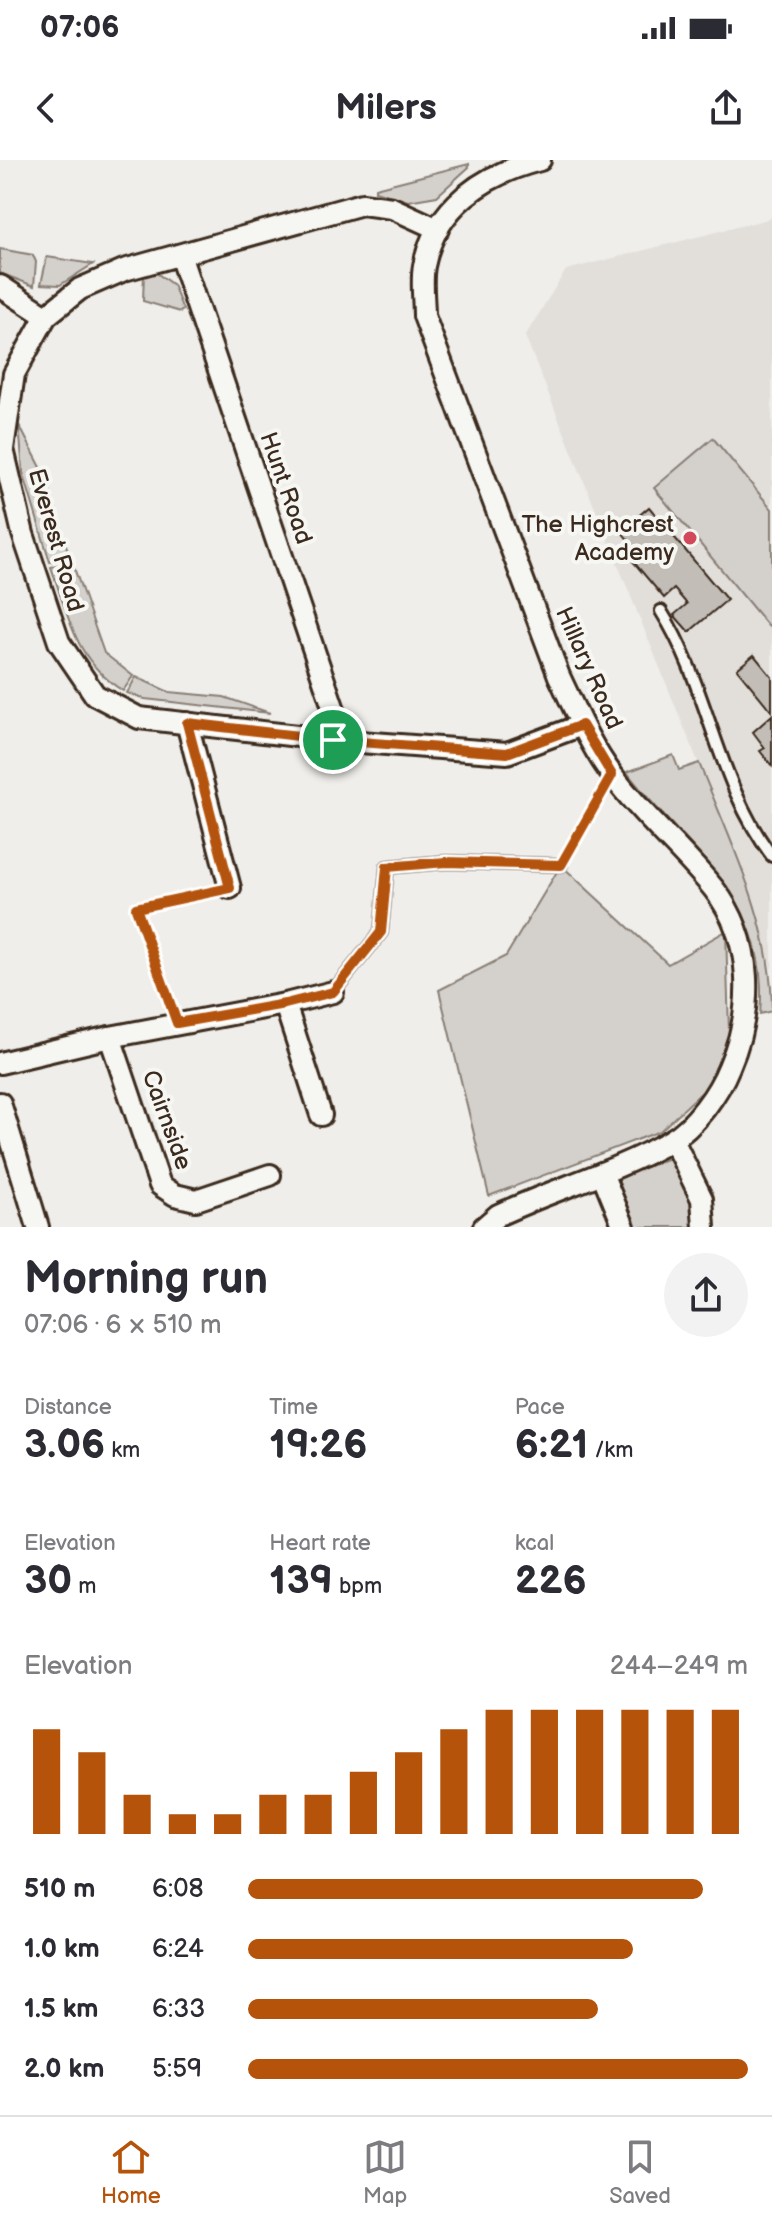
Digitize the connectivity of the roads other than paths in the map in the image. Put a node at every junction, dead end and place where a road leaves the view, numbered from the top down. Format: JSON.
{"nodes":[{"id":1,"x":540,"y":160,"type":"edge"},
{"id":2,"x":438,"y":229,"type":"junction"},
{"id":3,"x":180,"y":255,"type":"junction"},
{"id":4,"x":0,"y":286,"type":"edge"},
{"id":5,"x":46,"y":316,"type":"junction"},
{"id":6,"x":661,"y":611,"type":"dead end"},
{"id":7,"x":187,"y":723,"type":"junction"},
{"id":8,"x":582,"y":725,"type":"junction"},
{"id":9,"x":333,"y":740,"type":"junction"},
{"id":10,"x":772,"y":856,"type":"edge"},
{"id":11,"x":561,"y":865,"type":"road end"},
{"id":12,"x":230,"y":888,"type":"road end"},
{"id":13,"x":333,"y":992,"type":"joint"},
{"id":14,"x":285,"y":1004,"type":"junction"},
{"id":15,"x":110,"y":1037,"type":"junction"},
{"id":16,"x":0,"y":1063,"type":"edge"},
{"id":17,"x":0,"y":1103,"type":"edge"},
{"id":18,"x":321,"y":1115,"type":"dead end"},
{"id":19,"x":673,"y":1140,"type":"junction"},
{"id":20,"x":602,"y":1173,"type":"junction"},
{"id":21,"x":270,"y":1175,"type":"dead end"},
{"id":22,"x":709,"y":1225,"type":"edge"},
{"id":23,"x":38,"y":1227,"type":"edge"},
{"id":24,"x":484,"y":1227,"type":"edge"},
{"id":25,"x":624,"y":1227,"type":"edge"}],
"edges":[{"from":1,"to":2,"type":"street","name":"Hillary Road"},
{"from":2,"to":3,"type":"street","name":"Everest Road"},
{"from":2,"to":8,"type":"street","name":"Hillary Road"},
{"from":3,"to":5,"type":"street","name":"Everest Road"},
{"from":3,"to":9,"type":"street","name":"Hunt Road"},
{"from":4,"to":5,"type":"street"},
{"from":5,"to":7,"type":"street","name":"Everest Road"},
{"from":6,"to":10,"type":"lane"},
{"from":7,"to":9,"type":"street","name":"Everest Road"},
{"from":7,"to":12,"type":"street"},
{"from":8,"to":9,"type":"street","name":"Everest Road"},
{"from":8,"to":19,"type":"street","name":"Hillary Road"},
{"from":11,"to":13,"type":"lane"},
{"from":13,"to":14,"type":"street"},
{"from":14,"to":15,"type":"street"},
{"from":14,"to":18,"type":"street"},
{"from":15,"to":16,"type":"street"},
{"from":15,"to":21,"type":"street","name":"Cairnside"},
{"from":17,"to":23,"type":"street"},
{"from":19,"to":20,"type":"street","name":"Hillary Road"},
{"from":19,"to":22,"type":"street"},
{"from":20,"to":24,"type":"street","name":"Hillary Road"},
{"from":20,"to":25,"type":"street"}]}
